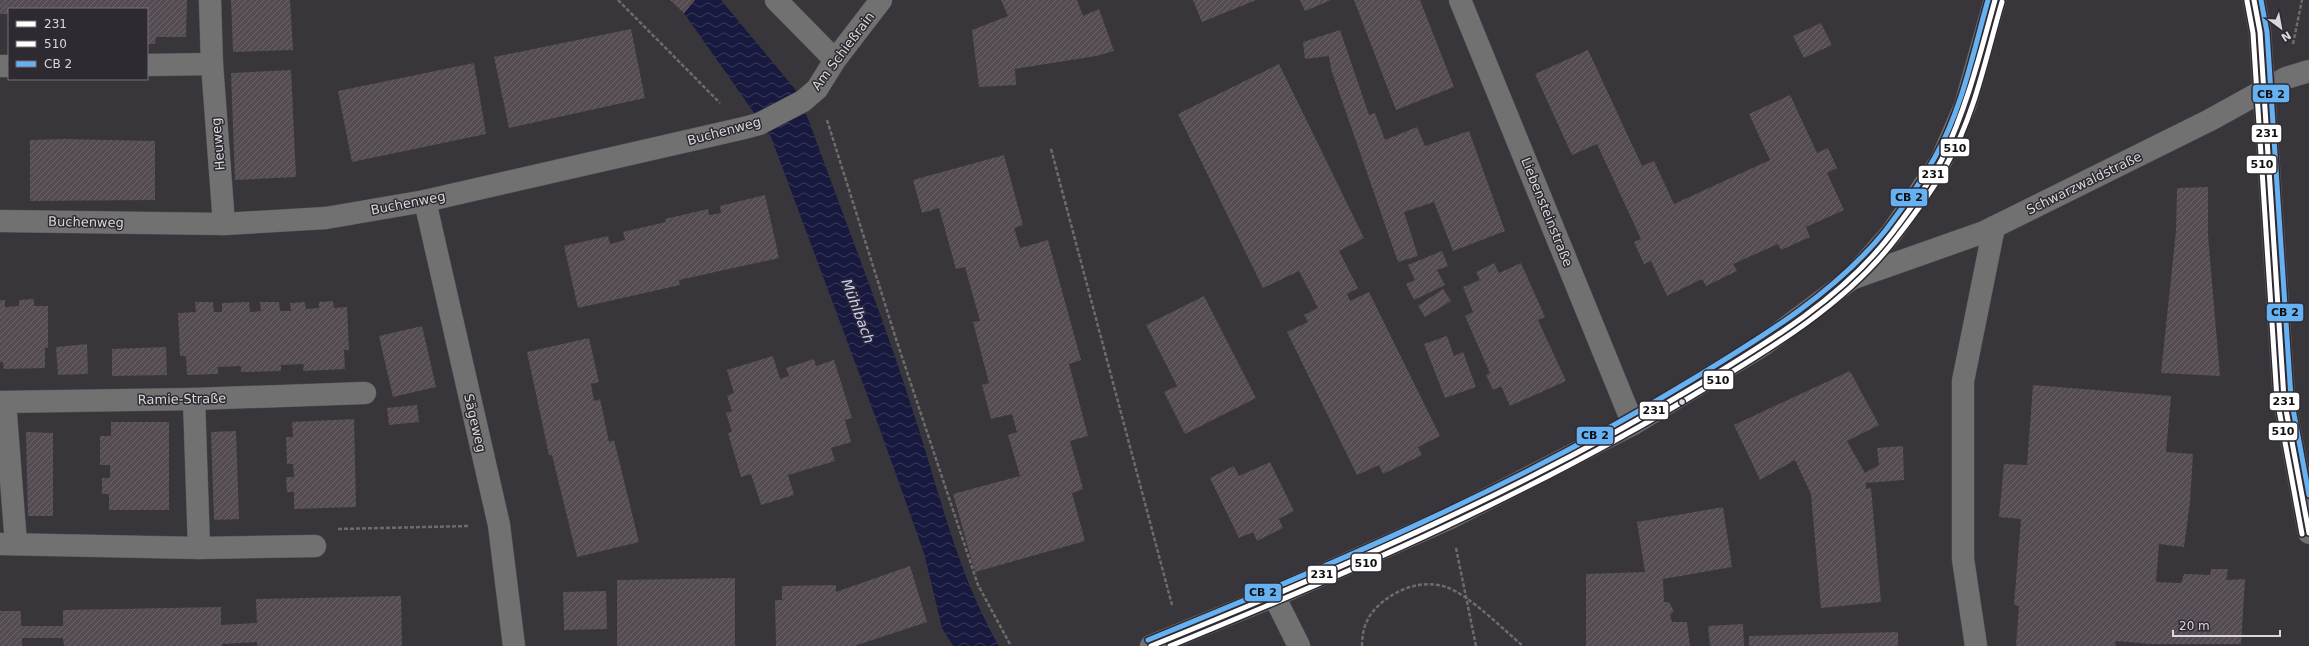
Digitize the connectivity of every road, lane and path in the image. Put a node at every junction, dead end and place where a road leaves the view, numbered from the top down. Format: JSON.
{"nodes":[{"id":1,"x":210,"y":0,"type":"edge"},
{"id":2,"x":618,"y":0,"type":"edge"},
{"id":3,"x":776,"y":0,"type":"edge"},
{"id":4,"x":881,"y":0,"type":"edge"},
{"id":5,"x":1460,"y":0,"type":"edge"},
{"id":6,"x":1995,"y":0,"type":"edge"},
{"id":7,"x":2254,"y":0,"type":"edge"},
{"id":8,"x":2302,"y":0,"type":"edge"},
{"id":9,"x":835,"y":60,"type":"junction"},
{"id":10,"x":212,"y":64,"type":"junction"},
{"id":11,"x":148,"y":65,"type":"edge"},
{"id":12,"x":2309,"y":71,"type":"edge"},
{"id":13,"x":2286,"y":78,"type":"junction"},
{"id":14,"x":810,"y":95,"type":"junction"},
{"id":15,"x":752,"y":126,"type":"junction"},
{"id":16,"x":1051,"y":149,"type":"dead end"},
{"id":17,"x":426,"y":201,"type":"junction"},
{"id":18,"x":0,"y":221,"type":"edge"},
{"id":19,"x":224,"y":224,"type":"junction"},
{"id":20,"x":1994,"y":227,"type":"junction"},
{"id":21,"x":1851,"y":279,"type":"junction"},
{"id":22,"x":365,"y":393,"type":"dead end"},
{"id":23,"x":194,"y":399,"type":"junction"},
{"id":24,"x":3,"y":402,"type":"edge"},
{"id":25,"x":1633,"y":424,"type":"junction"},
{"id":26,"x":1450,"y":518,"type":"junction"},
{"id":27,"x":498,"y":525,"type":"junction"},
{"id":28,"x":2309,"y":533,"type":"edge"},
{"id":29,"x":8,"y":544,"type":"edge"},
{"id":30,"x":315,"y":546,"type":"joint"},
{"id":31,"x":199,"y":548,"type":"junction"},
{"id":32,"x":1274,"y":596,"type":"junction"},
{"id":33,"x":1180,"y":635,"type":"junction"},
{"id":34,"x":514,"y":646,"type":"edge"},
{"id":35,"x":1011,"y":646,"type":"edge"},
{"id":36,"x":1151,"y":646,"type":"edge"},
{"id":37,"x":1299,"y":646,"type":"edge"},
{"id":38,"x":1362,"y":646,"type":"edge"},
{"id":39,"x":1476,"y":646,"type":"edge"},
{"id":40,"x":1523,"y":646,"type":"edge"},
{"id":41,"x":1976,"y":646,"type":"edge"}],
"edges":[{"from":1,"to":10,"type":"street","name":"Heuweg"},
{"from":2,"to":15,"type":"path"},
{"from":3,"to":9,"type":"street"},
{"from":4,"to":9,"type":"street","name":"Am Schießrain"},
{"from":5,"to":25,"type":"street","name":"Liebensteinstraße"},
{"from":6,"to":21,"type":"main road"},
{"from":7,"to":28,"type":"street","bridge":true},
{"from":8,"to":13,"type":"path"},
{"from":9,"to":14,"type":"street","name":"Am Schießrain"},
{"from":10,"to":11,"type":"street"},
{"from":10,"to":19,"type":"street","name":"Heuweg"},
{"from":12,"to":13,"type":"street","name":"Schwarzwaldstraße"},
{"from":13,"to":20,"type":"street","name":"Schwarzwaldstraße"},
{"from":14,"to":15,"type":"street","name":"Buchenweg"},
{"from":14,"to":35,"type":"path"},
{"from":15,"to":17,"type":"street","name":"Buchenweg"},
{"from":16,"to":33,"type":"path"},
{"from":17,"to":19,"type":"street","name":"Buchenweg"},
{"from":17,"to":27,"type":"street","name":"Sägeweg"},
{"from":18,"to":19,"type":"street","name":"Buchenweg"},
{"from":20,"to":21,"type":"street","name":"Schwarzwaldstraße"},
{"from":20,"to":41,"type":"street"},
{"from":21,"to":25,"type":"main road"},
{"from":22,"to":23,"type":"street","name":"Ramie-Straße"},
{"from":23,"to":24,"type":"street","name":"Ramie-Straße"},
{"from":23,"to":31,"type":"street"},
{"from":24,"to":29,"type":"street"},
{"from":25,"to":26,"type":"main road"},
{"from":26,"to":32,"type":"main road"},
{"from":26,"to":39,"type":"path"},
{"from":27,"to":30,"type":"path"},
{"from":27,"to":34,"type":"street","name":"Sägeweg"},
{"from":29,"to":31,"type":"street"},
{"from":30,"to":31,"type":"street"},
{"from":32,"to":33,"type":"main road"},
{"from":32,"to":37,"type":"street"},
{"from":33,"to":36,"type":"main road"},
{"from":38,"to":40,"type":"path","bridge":true}]}
